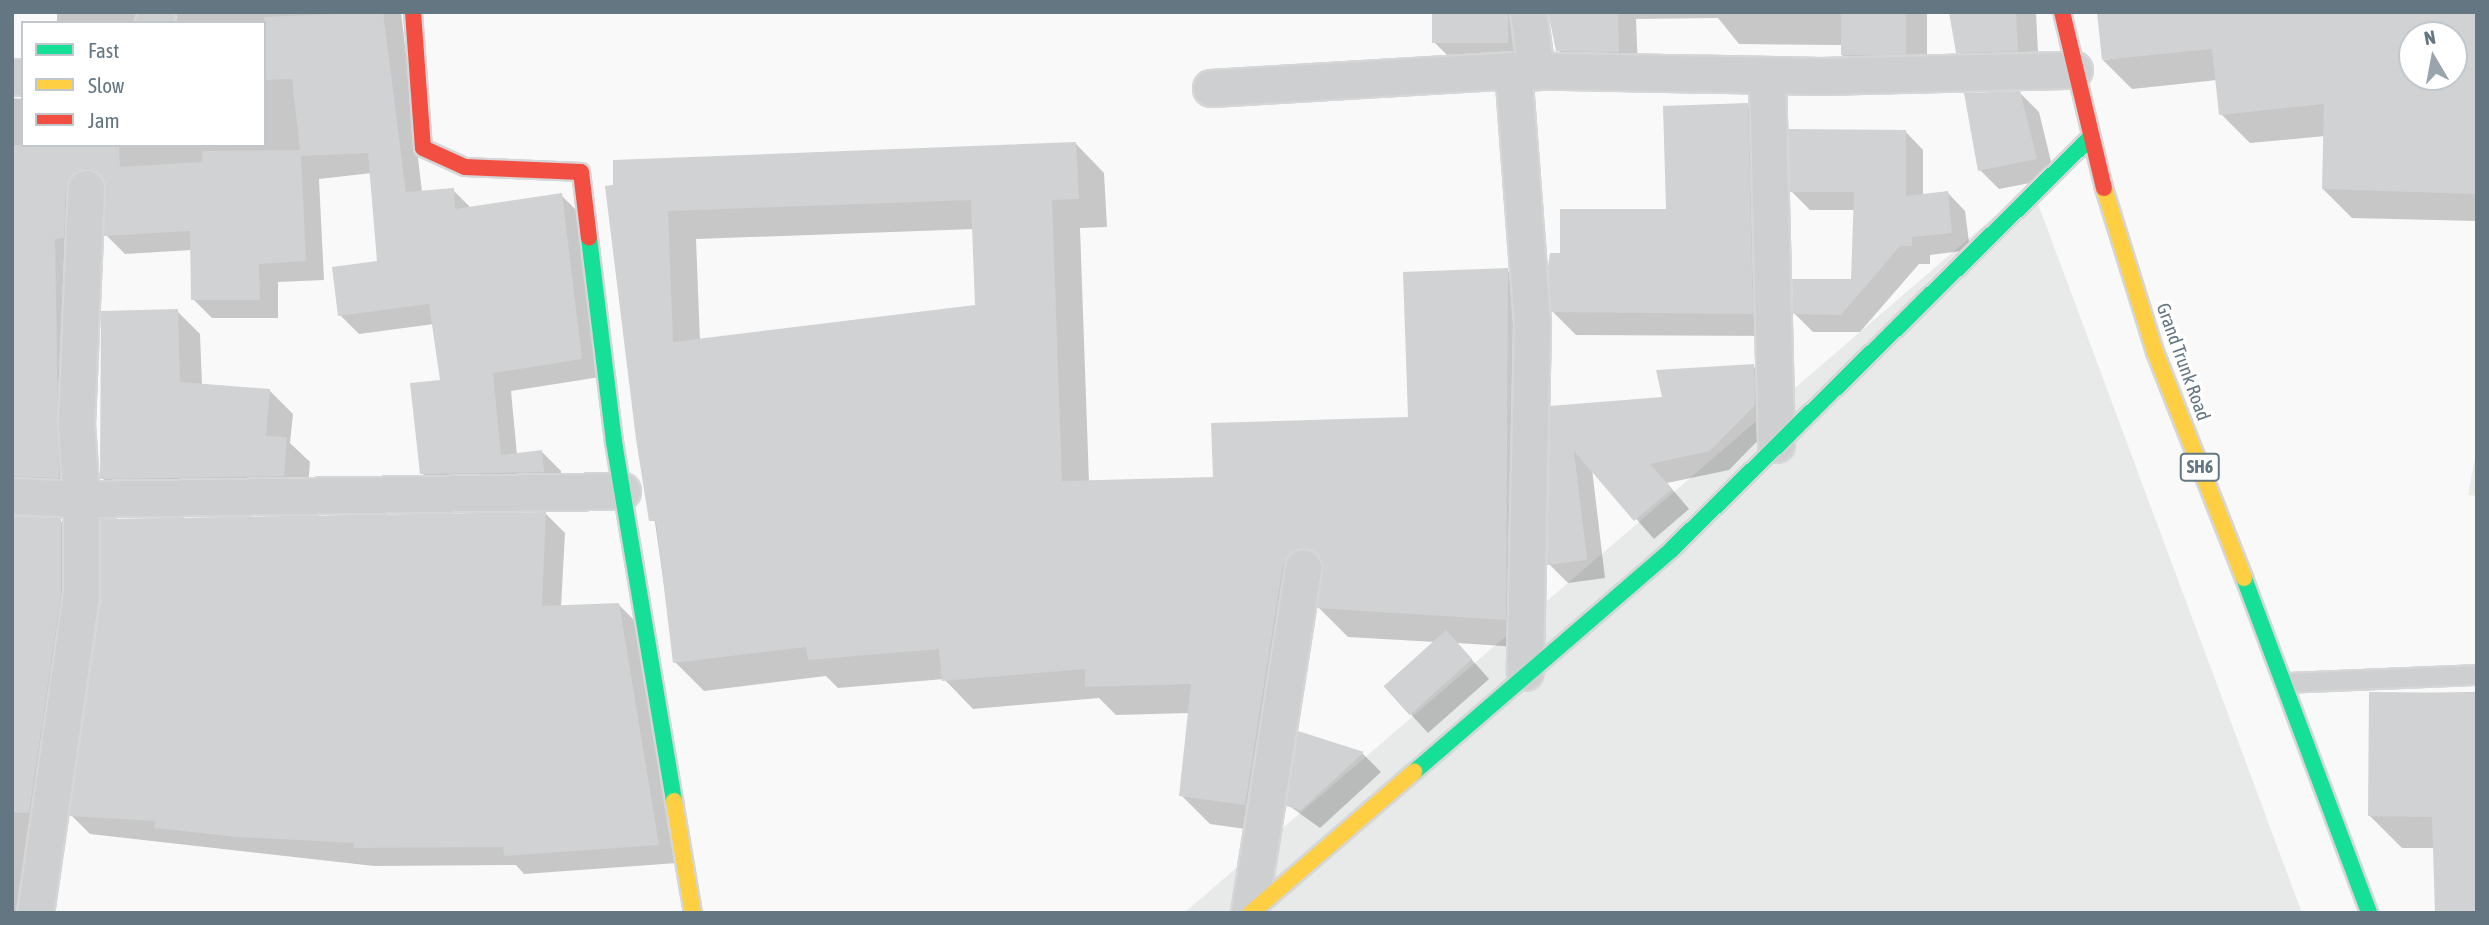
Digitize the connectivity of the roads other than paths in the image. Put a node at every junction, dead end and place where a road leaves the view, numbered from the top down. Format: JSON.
{"nodes":[{"id":1,"x":413,"y":12,"type":"edge"},
{"id":2,"x":1528,"y":12,"type":"edge"},
{"id":3,"x":2062,"y":12,"type":"edge"},
{"id":4,"x":2074,"y":70,"type":"junction"},
{"id":5,"x":1525,"y":71,"type":"junction"},
{"id":6,"x":1767,"y":75,"type":"junction"},
{"id":7,"x":1211,"y":88,"type":"dead end"},
{"id":8,"x":2089,"y":139,"type":"junction"},
{"id":9,"x":86,"y":188,"type":"dead end"},
{"id":10,"x":1776,"y":444,"type":"junction"},
{"id":11,"x":622,"y":491,"type":"junction"},
{"id":12,"x":12,"y":496,"type":"edge"},
{"id":13,"x":81,"y":499,"type":"junction"},
{"id":14,"x":1303,"y":567,"type":"dead end"},
{"id":15,"x":1525,"y":672,"type":"junction"},
{"id":16,"x":2477,"y":675,"type":"edge"},
{"id":17,"x":2286,"y":683,"type":"junction"},
{"id":18,"x":35,"y":913,"type":"edge"},
{"id":19,"x":693,"y":913,"type":"edge"},
{"id":20,"x":1250,"y":913,"type":"edge"},
{"id":21,"x":2369,"y":913,"type":"edge"}],
"edges":[{"from":1,"to":11,"type":"street"},
{"from":2,"to":5,"type":"street"},
{"from":3,"to":4,"type":"street","name":"Grand Trunk Road","number":"SH6"},
{"from":4,"to":6,"type":"street"},
{"from":4,"to":8,"type":"street","name":"Grand Trunk Road","number":"SH6"},
{"from":5,"to":6,"type":"street"},
{"from":5,"to":7,"type":"street"},
{"from":5,"to":15,"type":"street"},
{"from":6,"to":10,"type":"street"},
{"from":8,"to":10,"type":"street"},
{"from":8,"to":17,"type":"street","name":"Grand Trunk Road","number":"SH6"},
{"from":9,"to":13,"type":"street"},
{"from":10,"to":15,"type":"street"},
{"from":11,"to":13,"type":"street"},
{"from":11,"to":19,"type":"street"},
{"from":12,"to":13,"type":"street"},
{"from":13,"to":18,"type":"street"},
{"from":14,"to":20,"type":"street"},
{"from":15,"to":20,"type":"street"},
{"from":16,"to":17,"type":"lane"},
{"from":17,"to":21,"type":"street","name":"Grand Trunk Road","number":"SH6"}]}
